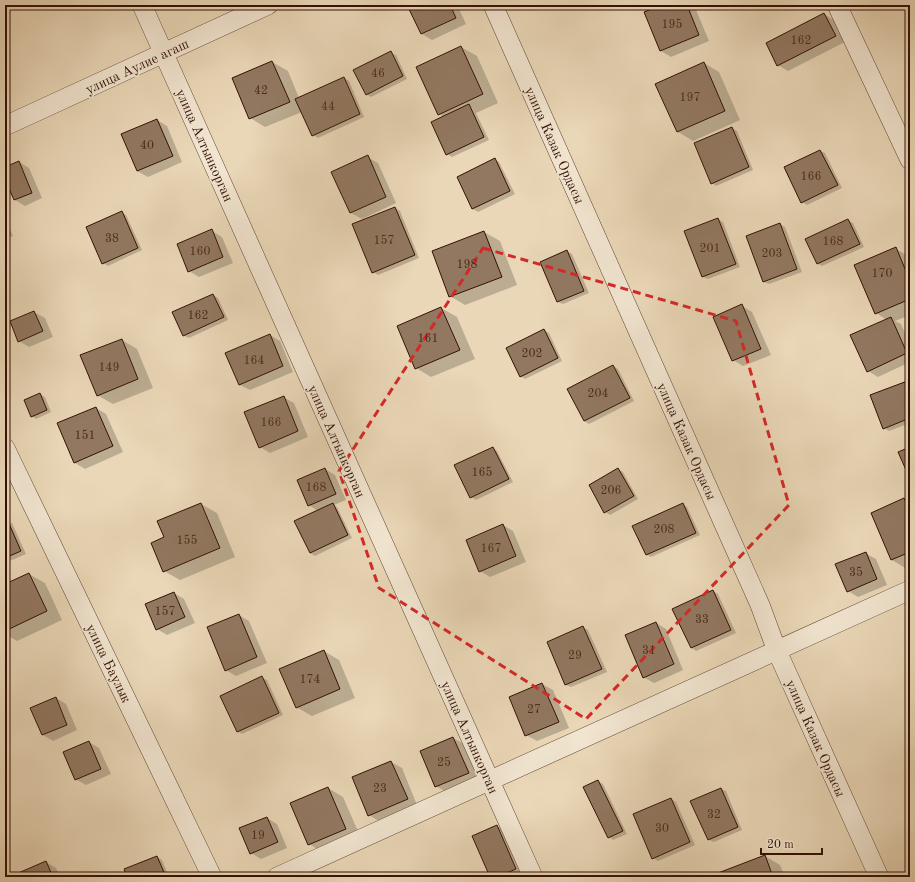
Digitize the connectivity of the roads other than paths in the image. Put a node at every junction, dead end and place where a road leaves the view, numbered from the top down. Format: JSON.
{"nodes":[{"id":1,"x":142,"y":5,"type":"edge"},
{"id":2,"x":268,"y":5,"type":"edge"},
{"id":3,"x":493,"y":5,"type":"edge"},
{"id":4,"x":837,"y":5,"type":"edge"},
{"id":5,"x":164,"y":54,"type":"junction"},
{"id":6,"x":5,"y":126,"type":"edge"},
{"id":7,"x":910,"y":160,"type":"edge"},
{"id":8,"x":5,"y":448,"type":"edge"},
{"id":9,"x":910,"y":590,"type":"edge"},
{"id":10,"x":777,"y":651,"type":"junction"},
{"id":11,"x":489,"y":781,"type":"junction"},
{"id":12,"x":212,"y":877,"type":"edge"},
{"id":13,"x":277,"y":877,"type":"edge"},
{"id":14,"x":533,"y":877,"type":"edge"},
{"id":15,"x":879,"y":877,"type":"edge"}],
"edges":[{"from":1,"to":5,"type":"street","name":"улица Алтынкорган"},
{"from":2,"to":5,"type":"street","name":"улица Аулие агаш"},
{"from":3,"to":10,"type":"street","name":"улица Казак Ордасы"},
{"from":4,"to":7,"type":"street"},
{"from":5,"to":6,"type":"street","name":"улица Аулие агаш"},
{"from":5,"to":11,"type":"street","name":"улица Алтынкорган"},
{"from":8,"to":12,"type":"street","name":"улица Баулык"},
{"from":9,"to":10,"type":"street"},
{"from":10,"to":11,"type":"street"},
{"from":10,"to":15,"type":"street","name":"улица Казак Ордасы"},
{"from":11,"to":13,"type":"street"},
{"from":11,"to":14,"type":"street","name":"улица Алтынкорган"}]}
